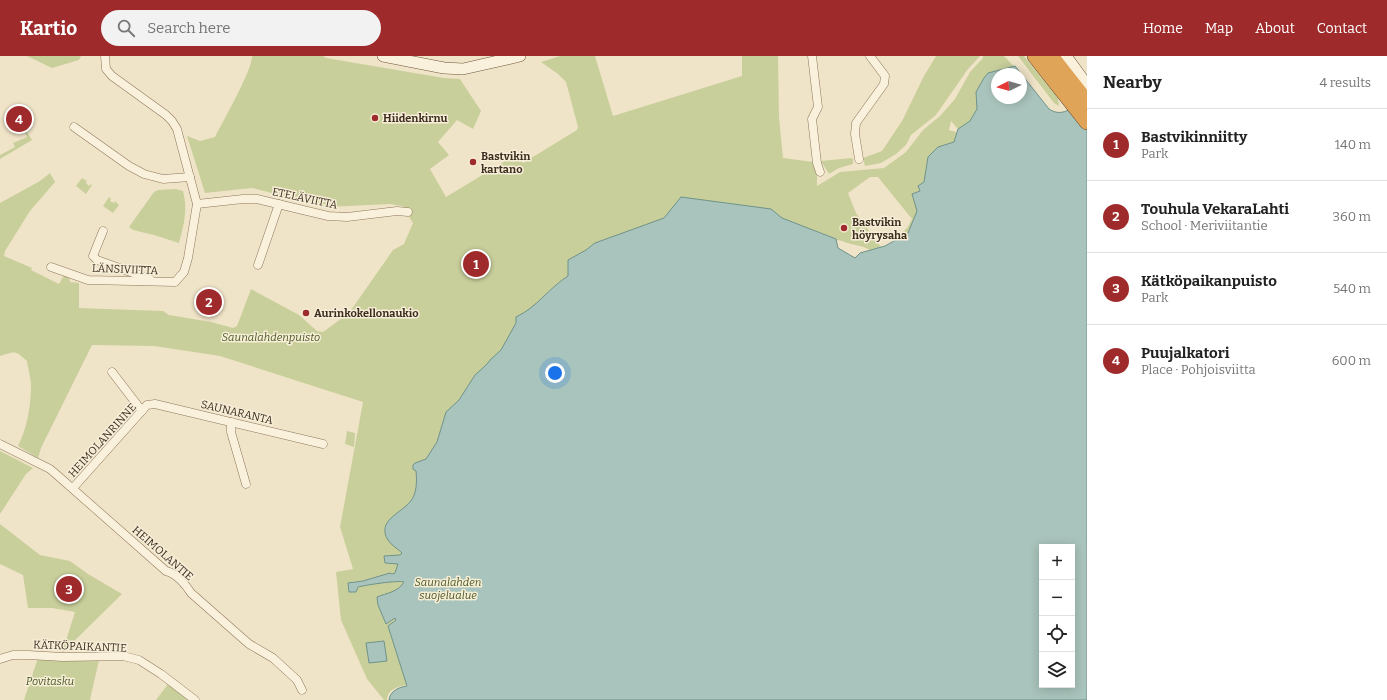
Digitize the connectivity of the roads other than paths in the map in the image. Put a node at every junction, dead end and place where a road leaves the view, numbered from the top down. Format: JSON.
{"nodes":[{"id":1,"x":105,"y":56,"type":"edge"},
{"id":2,"x":383,"y":56,"type":"edge"},
{"id":3,"x":520,"y":56,"type":"edge"},
{"id":4,"x":812,"y":56,"type":"edge"},
{"id":5,"x":870,"y":56,"type":"edge"},
{"id":6,"x":1035,"y":56,"type":"edge"},
{"id":7,"x":1051,"y":56,"type":"edge"},
{"id":8,"x":1066,"y":56,"type":"edge"},
{"id":9,"x":1078,"y":87,"type":"edge"},
{"id":10,"x":1087,"y":102,"type":"edge"},
{"id":11,"x":1087,"y":122,"type":"edge"},
{"id":12,"x":74,"y":127,"type":"dead end"},
{"id":13,"x":859,"y":159,"type":"dead end"},
{"id":14,"x":820,"y":172,"type":"dead end"},
{"id":15,"x":190,"y":177,"type":"junction"},
{"id":16,"x":197,"y":204,"type":"junction"},
{"id":17,"x":279,"y":204,"type":"junction"},
{"id":18,"x":408,"y":212,"type":"dead end"},
{"id":19,"x":103,"y":231,"type":"dead end"},
{"id":20,"x":258,"y":265,"type":"dead end"},
{"id":21,"x":51,"y":267,"type":"dead end"},
{"id":22,"x":156,"y":282,"type":"junction"},
{"id":23,"x":112,"y":372,"type":"dead end"},
{"id":24,"x":144,"y":408,"type":"junction"},
{"id":25,"x":231,"y":422,"type":"junction"},
{"id":26,"x":0,"y":444,"type":"edge"},
{"id":27,"x":323,"y":444,"type":"dead end"},
{"id":28,"x":246,"y":484,"type":"dead end"},
{"id":29,"x":73,"y":488,"type":"junction"},
{"id":30,"x":0,"y":659,"type":"edge"},
{"id":31,"x":302,"y":690,"type":"dead end"},
{"id":32,"x":195,"y":700,"type":"edge"}],
"edges":[{"from":1,"to":15,"type":"street"},
{"from":2,"to":3,"type":"street"},
{"from":4,"to":14,"type":"street"},
{"from":5,"to":13,"type":"street"},
{"from":6,"to":9,"type":"highway"},
{"from":7,"to":9,"type":"highway"},
{"from":8,"to":9,"type":"street"},
{"from":9,"to":10,"type":"highway"},
{"from":9,"to":11,"type":"highway"},
{"from":12,"to":15,"type":"street"},
{"from":15,"to":16,"type":"street"},
{"from":16,"to":17,"type":"street","name":"ETELÄVIITTA"},
{"from":16,"to":22,"type":"street","name":"LÄNSIVIITTA"},
{"from":17,"to":18,"type":"street","name":"ETELÄVIITTA"},
{"from":17,"to":20,"type":"street"},
{"from":19,"to":22,"type":"street"},
{"from":21,"to":22,"type":"street","name":"LÄNSIVIITTA"},
{"from":23,"to":24,"type":"street"},
{"from":24,"to":25,"type":"street","name":"SAUNARANTA"},
{"from":24,"to":29,"type":"street","name":"HEIMOLANRINNE"},
{"from":25,"to":27,"type":"street","name":"SAUNARANTA"},
{"from":25,"to":28,"type":"street"},
{"from":26,"to":29,"type":"street","name":"HEIMOLANTIE"},
{"from":29,"to":31,"type":"street","name":"HEIMOLANTIE"},
{"from":30,"to":32,"type":"street","name":"KÄTKÖPAIKANTIE"}]}
